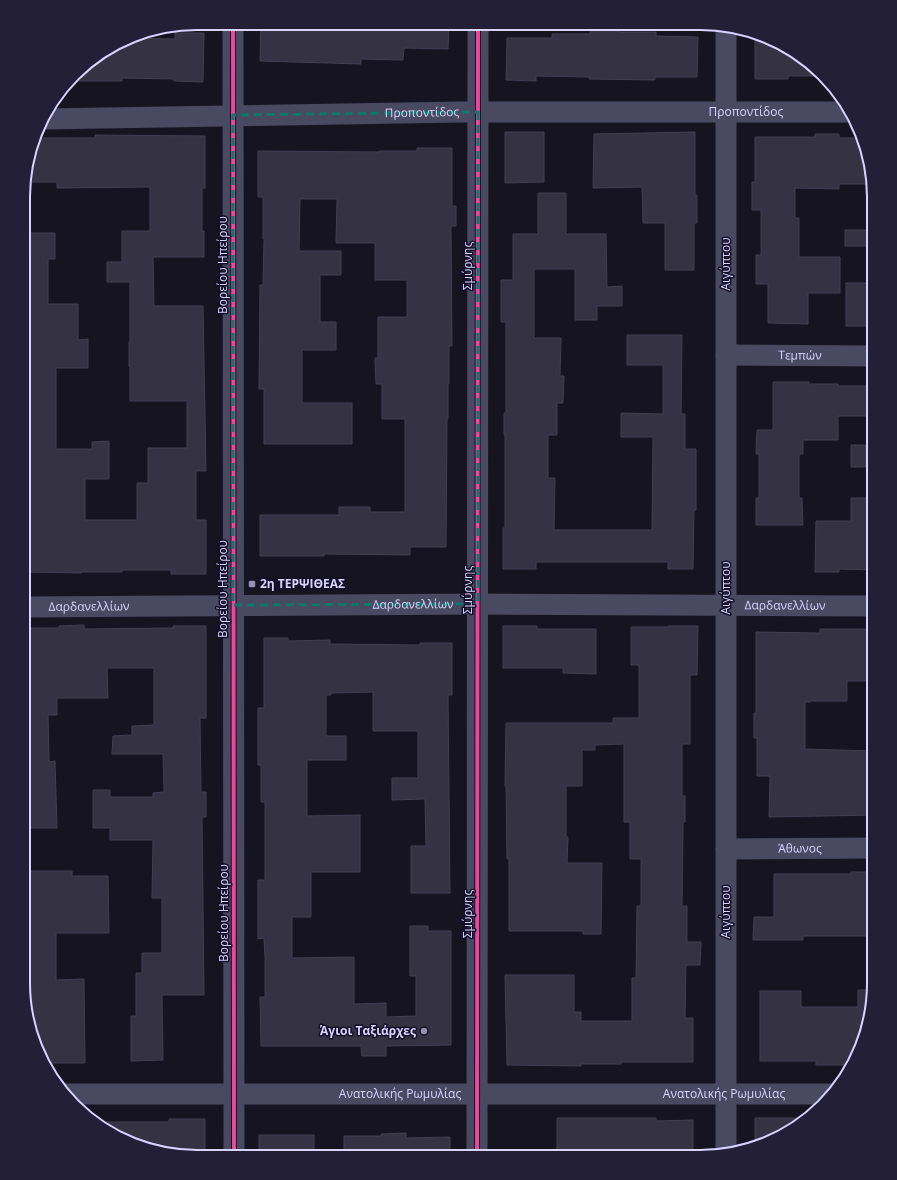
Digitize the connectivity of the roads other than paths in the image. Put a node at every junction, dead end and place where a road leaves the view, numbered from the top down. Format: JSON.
{"nodes":[{"id":1,"x":233,"y":30,"type":"edge"},
{"id":2,"x":478,"y":30,"type":"edge"},
{"id":3,"x":726,"y":32,"type":"edge"},
{"id":4,"x":478,"y":112,"type":"junction"},
{"id":5,"x":726,"y":112,"type":"junction"},
{"id":6,"x":844,"y":112,"type":"edge"},
{"id":7,"x":233,"y":115,"type":"junction"},
{"id":8,"x":49,"y":119,"type":"edge"},
{"id":9,"x":726,"y":355,"type":"junction"},
{"id":10,"x":867,"y":356,"type":"edge"},
{"id":11,"x":478,"y":604,"type":"junction"},
{"id":12,"x":233,"y":605,"type":"junction"},
{"id":13,"x":726,"y":605,"type":"junction"},
{"id":14,"x":867,"y":606,"type":"edge"},
{"id":15,"x":30,"y":607,"type":"edge"},
{"id":16,"x":867,"y":848,"type":"edge"},
{"id":17,"x":726,"y":849,"type":"junction"},
{"id":18,"x":73,"y":1094,"type":"edge"},
{"id":19,"x":234,"y":1094,"type":"junction"},
{"id":20,"x":478,"y":1094,"type":"junction"},
{"id":21,"x":726,"y":1094,"type":"junction"},
{"id":22,"x":824,"y":1094,"type":"edge"},
{"id":23,"x":726,"y":1148,"type":"edge"},
{"id":24,"x":234,"y":1150,"type":"edge"},
{"id":25,"x":478,"y":1150,"type":"edge"}],
"edges":[{"from":1,"to":7,"type":"street","name":"Βορείου Ηπείρου"},
{"from":2,"to":4,"type":"street","name":"Σμύρνης"},
{"from":3,"to":5,"type":"street","name":"Αιγύπτου"},
{"from":4,"to":5,"type":"street","name":"Προποντίδος"},
{"from":4,"to":7,"type":"street","name":"Προποντίδος"},
{"from":4,"to":11,"type":"street","name":"Σμύρνης"},
{"from":5,"to":6,"type":"street","name":"Προποντίδος"},
{"from":5,"to":9,"type":"street","name":"Αιγύπτου"},
{"from":7,"to":8,"type":"street","name":"Προποντίδος"},
{"from":7,"to":12,"type":"street","name":"Βορείου Ηπείρου"},
{"from":9,"to":10,"type":"street","name":"Τεμπών"},
{"from":9,"to":13,"type":"street","name":"Αιγύπτου"},
{"from":11,"to":12,"type":"street","name":"Δαρδανελλίων"},
{"from":11,"to":13,"type":"street","name":"Δαρδανελλίων"},
{"from":11,"to":20,"type":"street","name":"Σμύρνης"},
{"from":12,"to":15,"type":"street","name":"Δαρδανελλίων"},
{"from":12,"to":19,"type":"street","name":"Βορείου Ηπείρου"},
{"from":13,"to":14,"type":"street","name":"Δαρδανελλίων"},
{"from":13,"to":17,"type":"street","name":"Αιγύπτου"},
{"from":16,"to":17,"type":"street","name":"Άθωνος"},
{"from":17,"to":21,"type":"street","name":"Αιγύπτου"},
{"from":18,"to":19,"type":"street","name":"Ανατολικής Ρωμυλίας"},
{"from":19,"to":20,"type":"street","name":"Ανατολικής Ρωμυλίας"},
{"from":19,"to":24,"type":"street","name":"Βορείου Ηπείρου"},
{"from":20,"to":21,"type":"street","name":"Ανατολικής Ρωμυλίας"},
{"from":20,"to":25,"type":"street","name":"Σμύρνης"},
{"from":21,"to":22,"type":"street","name":"Ανατολικής Ρωμυλίας"},
{"from":21,"to":23,"type":"street","name":"Αιγύπτου"}]}
